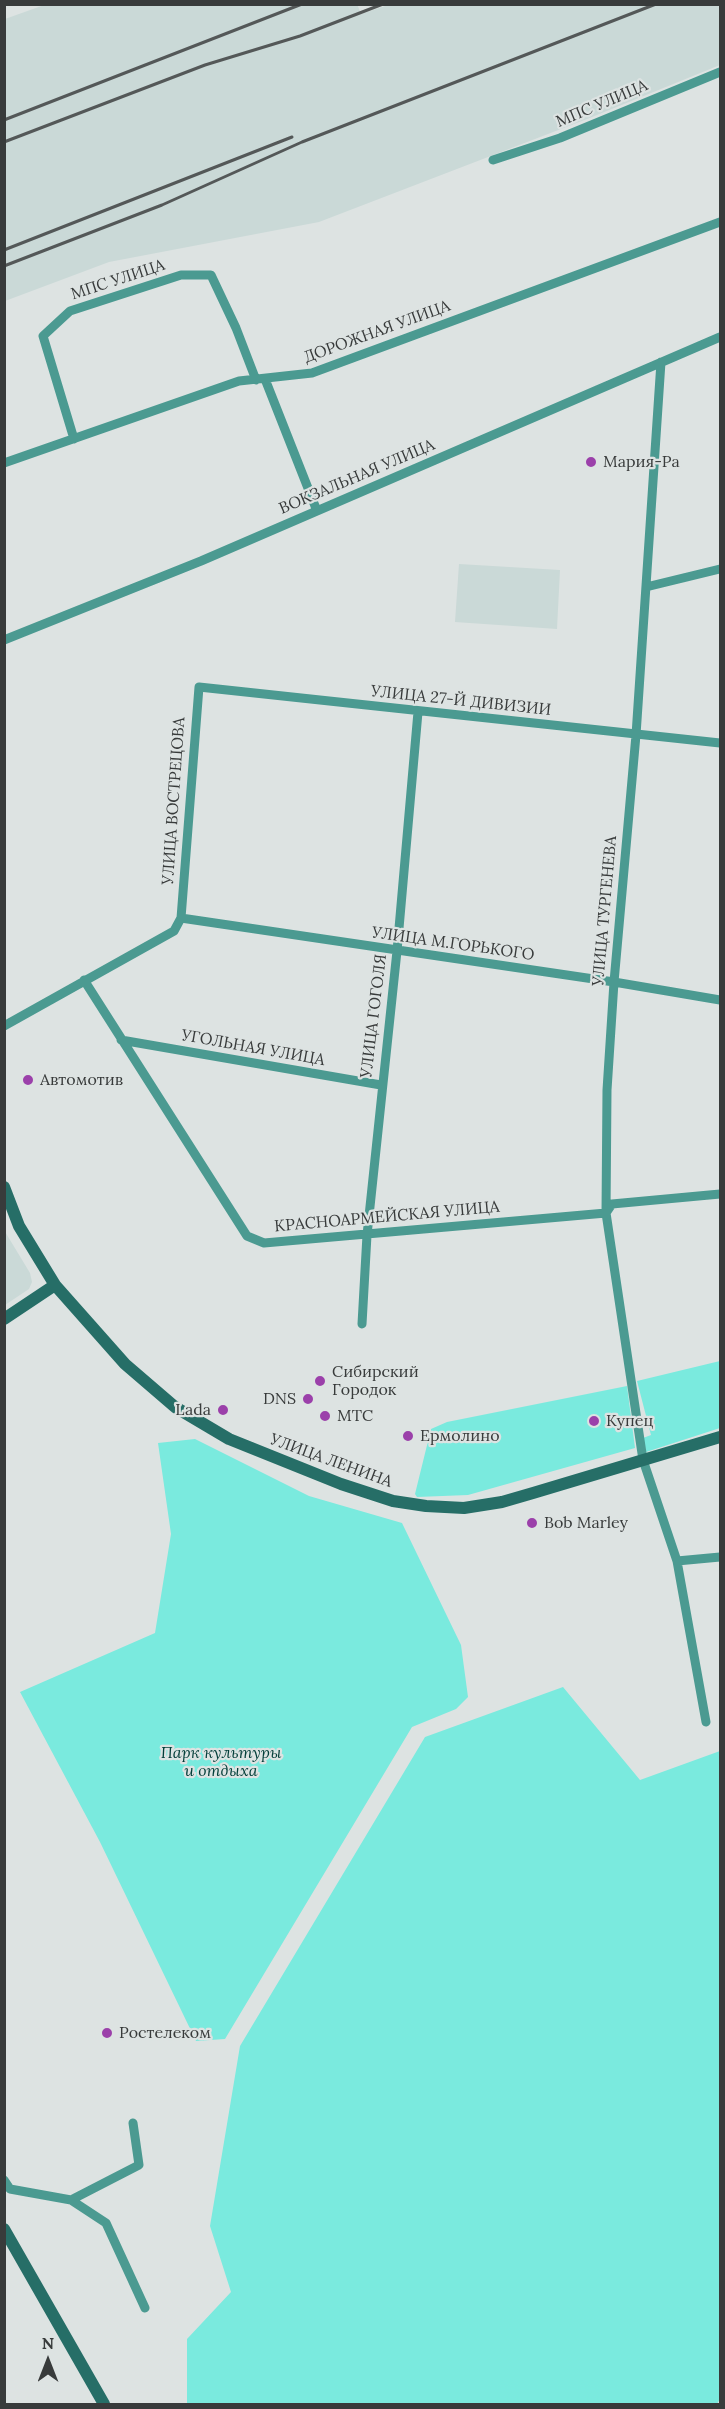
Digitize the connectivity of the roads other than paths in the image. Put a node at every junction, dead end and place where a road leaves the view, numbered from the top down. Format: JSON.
{"nodes":[{"id":1,"x":720,"y":72,"type":"edge"},
{"id":2,"x":493,"y":160,"type":"dead end"},
{"id":3,"x":720,"y":222,"type":"edge"},
{"id":4,"x":720,"y":337,"type":"edge"},
{"id":5,"x":661,"y":362,"type":"junction"},
{"id":6,"x":260,"y":379,"type":"junction"},
{"id":7,"x":74,"y":439,"type":"junction"},
{"id":8,"x":4,"y":463,"type":"edge"},
{"id":9,"x":317,"y":511,"type":"junction"},
{"id":10,"x":720,"y":569,"type":"edge"},
{"id":11,"x":646,"y":586,"type":"junction"},
{"id":12,"x":4,"y":640,"type":"edge"},
{"id":13,"x":198,"y":687,"type":"joint"},
{"id":14,"x":418,"y":712,"type":"junction"},
{"id":15,"x":636,"y":735,"type":"junction"},
{"id":16,"x":720,"y":743,"type":"edge"},
{"id":17,"x":182,"y":918,"type":"junction"},
{"id":18,"x":398,"y":951,"type":"junction"},
{"id":19,"x":84,"y":980,"type":"junction"},
{"id":20,"x":614,"y":982,"type":"junction"},
{"id":21,"x":720,"y":1000,"type":"edge"},
{"id":22,"x":4,"y":1026,"type":"edge"},
{"id":23,"x":121,"y":1040,"type":"junction"},
{"id":24,"x":381,"y":1085,"type":"junction"},
{"id":25,"x":4,"y":1187,"type":"edge"},
{"id":26,"x":720,"y":1194,"type":"edge"},
{"id":27,"x":606,"y":1213,"type":"junction"},
{"id":28,"x":367,"y":1235,"type":"junction"},
{"id":29,"x":54,"y":1285,"type":"junction"},
{"id":30,"x":4,"y":1319,"type":"edge"},
{"id":31,"x":362,"y":1324,"type":"dead end"},
{"id":32,"x":720,"y":1437,"type":"edge"},
{"id":33,"x":643,"y":1460,"type":"junction"},
{"id":34,"x":720,"y":1557,"type":"edge"},
{"id":35,"x":677,"y":1561,"type":"junction"},
{"id":36,"x":706,"y":1722,"type":"dead end"},
{"id":37,"x":133,"y":2123,"type":"dead end"},
{"id":38,"x":4,"y":2180,"type":"edge"},
{"id":39,"x":71,"y":2200,"type":"junction"},
{"id":40,"x":4,"y":2229,"type":"edge"},
{"id":41,"x":145,"y":2308,"type":"dead end"},
{"id":42,"x":104,"y":2404,"type":"edge"}],
"edges":[{"from":1,"to":2,"type":"street","name":"МПС УЛИЦА"},
{"from":3,"to":6,"type":"street","name":"ДОРОЖНАЯ УЛИЦА"},
{"from":4,"to":5,"type":"street","name":"ВОКЗАЛЬНАЯ УЛИЦА"},
{"from":5,"to":9,"type":"street","name":"ВОКЗАЛЬНАЯ УЛИЦА"},
{"from":5,"to":11,"type":"street","name":"УЛИЦА ТУРГЕНЕВА"},
{"from":6,"to":7,"type":"street","name":"ДОРОЖНАЯ УЛИЦА"},
{"from":6,"to":7,"type":"street","name":"МПС УЛИЦА"},
{"from":6,"to":9,"type":"street"},
{"from":7,"to":8,"type":"street","name":"ДОРОЖНАЯ УЛИЦА"},
{"from":9,"to":12,"type":"street","name":"ВОКЗАЛЬНАЯ УЛИЦА"},
{"from":10,"to":11,"type":"street"},
{"from":11,"to":15,"type":"street","name":"УЛИЦА ТУРГЕНЕВА"},
{"from":13,"to":14,"type":"street","name":"УЛИЦА 27-Й ДИВИЗИИ"},
{"from":13,"to":17,"type":"street","name":"УЛИЦА ВОСТРЕЦОВА"},
{"from":14,"to":15,"type":"street","name":"УЛИЦА 27-Й ДИВИЗИИ"},
{"from":14,"to":18,"type":"street","name":"УЛИЦА ГОГОЛЯ"},
{"from":15,"to":16,"type":"street","name":"УЛИЦА 27-Й ДИВИЗИИ"},
{"from":15,"to":20,"type":"street","name":"УЛИЦА ТУРГЕНЕВА"},
{"from":17,"to":18,"type":"street","name":"УЛИЦА М.ГОРЬКОГО"},
{"from":17,"to":19,"type":"street"},
{"from":18,"to":20,"type":"street","name":"УЛИЦА М.ГОРЬКОГО"},
{"from":18,"to":24,"type":"street","name":"УЛИЦА ГОГОЛЯ"},
{"from":19,"to":22,"type":"street"},
{"from":19,"to":23,"type":"street","name":"КРАСНОАРМЕЙСКАЯ УЛИЦА"},
{"from":20,"to":21,"type":"street","name":"УЛИЦА М.ГОРЬКОГО"},
{"from":20,"to":27,"type":"street","name":"УЛИЦА ТУРГЕНЕВА"},
{"from":23,"to":24,"type":"street","name":"УГОЛЬНАЯ УЛИЦА"},
{"from":23,"to":28,"type":"street","name":"КРАСНОАРМЕЙСКАЯ УЛИЦА"},
{"from":24,"to":28,"type":"street","name":"УЛИЦА ГОГОЛЯ"},
{"from":25,"to":29,"type":"main road","name":"УЛИЦА ЛЕНИНА"},
{"from":26,"to":27,"type":"street","name":"КРАСНОАРМЕЙСКАЯ УЛИЦА"},
{"from":27,"to":28,"type":"street","name":"КРАСНОАРМЕЙСКАЯ УЛИЦА"},
{"from":27,"to":33,"type":"street","name":"УЛИЦА ТУРГЕНЕВА"},
{"from":28,"to":31,"type":"street","name":"УЛИЦА ГОГОЛЯ"},
{"from":29,"to":30,"type":"main road"},
{"from":29,"to":33,"type":"main road","name":"УЛИЦА ЛЕНИНА"},
{"from":32,"to":33,"type":"main road","name":"УЛИЦА ЛЕНИНА"},
{"from":33,"to":35,"type":"street","name":"УЛИЦА ТУРГЕНЕВА"},
{"from":34,"to":35,"type":"street"},
{"from":35,"to":36,"type":"street","name":"УЛИЦА ТУРГЕНЕВА"},
{"from":37,"to":39,"type":"street"},
{"from":38,"to":39,"type":"street"},
{"from":39,"to":41,"type":"street"},
{"from":40,"to":42,"type":"main road"}]}
